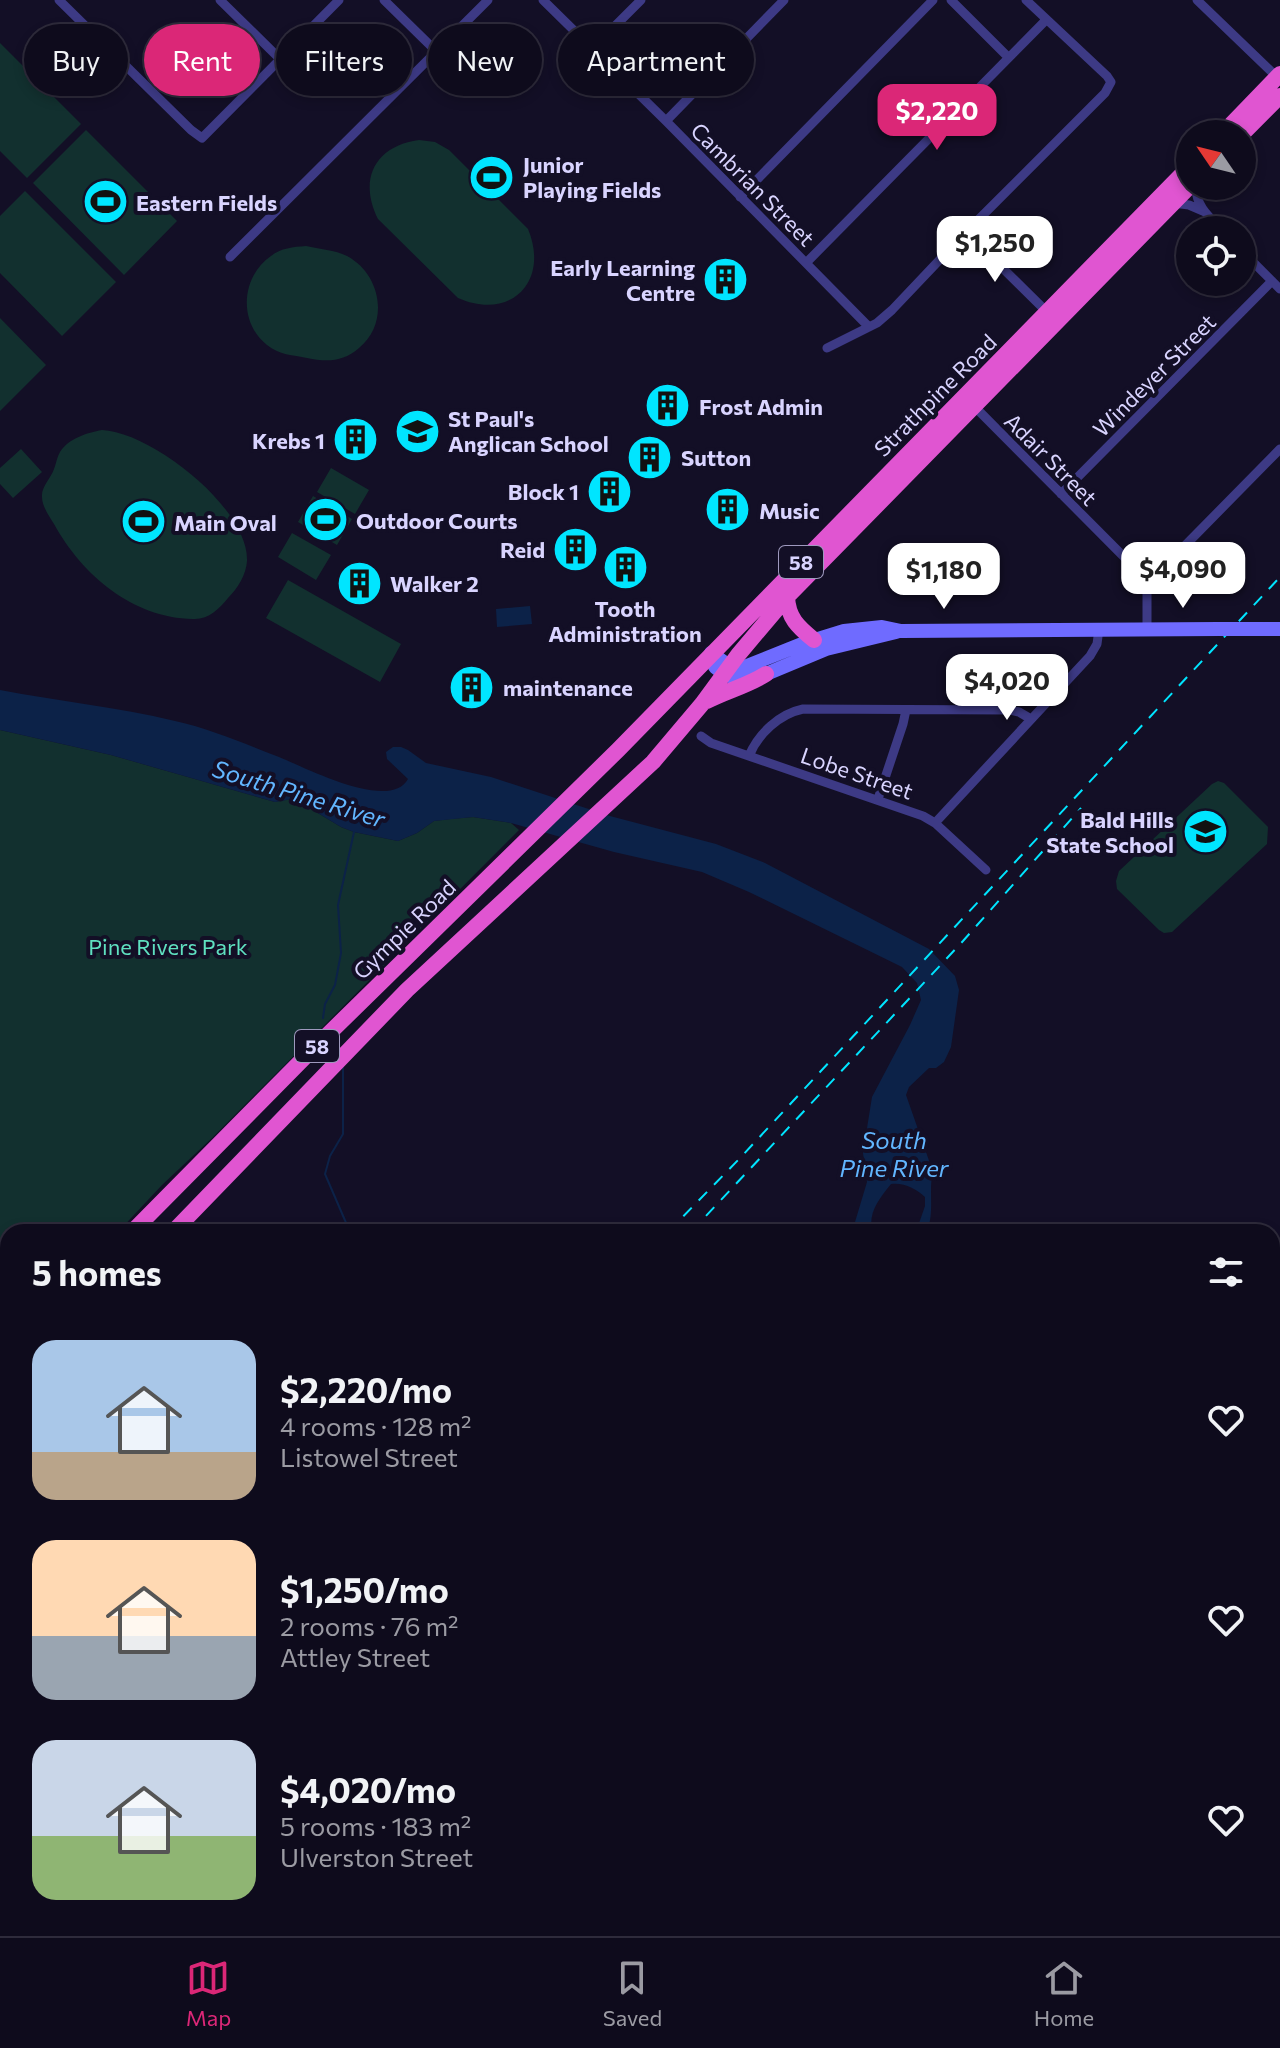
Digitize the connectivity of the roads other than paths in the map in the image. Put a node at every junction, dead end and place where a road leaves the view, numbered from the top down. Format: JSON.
{"nodes":[{"id":1,"x":59,"y":0,"type":"edge"},
{"id":2,"x":220,"y":0,"type":"edge"},
{"id":3,"x":339,"y":0,"type":"edge"},
{"id":4,"x":384,"y":0,"type":"edge"},
{"id":5,"x":488,"y":0,"type":"edge"},
{"id":6,"x":543,"y":0,"type":"edge"},
{"id":7,"x":641,"y":0,"type":"edge"},
{"id":8,"x":784,"y":0,"type":"edge"},
{"id":9,"x":933,"y":0,"type":"edge"},
{"id":10,"x":951,"y":0,"type":"edge"},
{"id":11,"x":1026,"y":0,"type":"edge"},
{"id":12,"x":1197,"y":0,"type":"edge"},
{"id":13,"x":1046,"y":20,"type":"junction"},
{"id":14,"x":315,"y":24,"type":"edge"},
{"id":15,"x":464,"y":24,"type":"edge"},
{"id":16,"x":567,"y":24,"type":"edge"},
{"id":17,"x":617,"y":24,"type":"edge"},
{"id":18,"x":428,"y":43,"type":"edge"},
{"id":19,"x":276,"y":55,"type":"edge"},
{"id":20,"x":1008,"y":57,"type":"junction"},
{"id":21,"x":428,"y":61,"type":"edge"},
{"id":22,"x":276,"y":63,"type":"edge"},
{"id":23,"x":1279,"y":77,"type":"edge"},
{"id":24,"x":640,"y":96,"type":"edge"},
{"id":25,"x":1280,"y":96,"type":"edge"},
{"id":26,"x":1236,"y":120,"type":"edge"},
{"id":27,"x":1256,"y":120,"type":"edge"},
{"id":28,"x":666,"y":121,"type":"junction"},
{"id":29,"x":1176,"y":181,"type":"edge"},
{"id":30,"x":740,"y":197,"type":"junction"},
{"id":31,"x":1176,"y":200,"type":"edge"},
{"id":32,"x":1198,"y":200,"type":"edge"},
{"id":33,"x":1173,"y":203,"type":"junction"},
{"id":34,"x":1203,"y":211,"type":"junction"},
{"id":35,"x":1208,"y":216,"type":"edge"},
{"id":36,"x":966,"y":232,"type":"junction"},
{"id":37,"x":230,"y":257,"type":"dead end"},
{"id":38,"x":806,"y":263,"type":"junction"},
{"id":39,"x":1256,"y":265,"type":"edge"},
{"id":40,"x":1272,"y":281,"type":"junction"},
{"id":41,"x":1280,"y":289,"type":"edge"},
{"id":42,"x":1051,"y":317,"type":"junction"},
{"id":43,"x":869,"y":327,"type":"junction"},
{"id":44,"x":827,"y":348,"type":"dead end"},
{"id":45,"x":969,"y":401,"type":"junction"},
{"id":46,"x":1280,"y":449,"type":"edge"},
{"id":47,"x":1061,"y":494,"type":"junction"},
{"id":48,"x":1144,"y":581,"type":"junction"},
{"id":49,"x":787,"y":597,"type":"junction"},
{"id":50,"x":1099,"y":629,"type":"junction"},
{"id":51,"x":1147,"y":629,"type":"junction"},
{"id":52,"x":1280,"y":629,"type":"edge"},
{"id":53,"x":901,"y":631,"type":"junction"},
{"id":54,"x":814,"y":640,"type":"junction"},
{"id":55,"x":709,"y":656,"type":"junction"},
{"id":56,"x":727,"y":670,"type":"junction"},
{"id":57,"x":766,"y":674,"type":"junction"},
{"id":58,"x":702,"y":704,"type":"junction"},
{"id":59,"x":906,"y":710,"type":"junction"},
{"id":60,"x":1031,"y":719,"type":"junction"},
{"id":61,"x":701,"y":736,"type":"dead end"},
{"id":62,"x":749,"y":756,"type":"junction"},
{"id":63,"x":878,"y":799,"type":"junction"},
{"id":64,"x":935,"y":823,"type":"junction"},
{"id":65,"x":986,"y":870,"type":"dead end"},
{"id":66,"x":140,"y":1224,"type":"edge"},
{"id":67,"x":181,"y":1224,"type":"edge"}],
"edges":[{"from":1,"to":22,"type":"street"},
{"from":2,"to":19,"type":"street"},
{"from":3,"to":14,"type":"street"},
{"from":4,"to":18,"type":"street"},
{"from":5,"to":15,"type":"street"},
{"from":6,"to":16,"type":"street","name":"Cambrian Street"},
{"from":7,"to":17,"type":"street"},
{"from":8,"to":28,"type":"street"},
{"from":9,"to":30,"type":"street"},
{"from":10,"to":20,"type":"street"},
{"from":11,"to":13,"type":"street"},
{"from":12,"to":23,"type":"street"},
{"from":13,"to":20,"type":"street"},
{"from":13,"to":36,"type":"street"},
{"from":20,"to":38,"type":"street"},
{"from":21,"to":37,"type":"street"},
{"from":23,"to":26,"type":"highway"},
{"from":24,"to":28,"type":"street","name":"Cambrian Street"},
{"from":25,"to":27,"type":"highway"},
{"from":28,"to":30,"type":"street","name":"Cambrian Street"},
{"from":29,"to":42,"type":"highway","name":"Strathpine Road","number":"58"},
{"from":30,"to":38,"type":"street","name":"Cambrian Street"},
{"from":31,"to":33,"type":"highway","name":"Strathpine Road","number":"58"},
{"from":32,"to":34,"type":"street"},
{"from":33,"to":34,"type":"street"},
{"from":33,"to":42,"type":"highway","name":"Strathpine Road","number":"58"},
{"from":34,"to":35,"type":"street"},
{"from":36,"to":42,"type":"street"},
{"from":36,"to":43,"type":"street"},
{"from":38,"to":43,"type":"street","name":"Cambrian Street"},
{"from":39,"to":40,"type":"street"},
{"from":40,"to":41,"type":"street"},
{"from":40,"to":47,"type":"street","name":"Windeyer Street"},
{"from":42,"to":45,"type":"highway","name":"Strathpine Road","number":"58"},
{"from":43,"to":44,"type":"street"},
{"from":45,"to":47,"type":"street","name":"Adair Street"},
{"from":45,"to":49,"type":"highway","name":"Strathpine Road","number":"58"},
{"from":45,"to":55,"type":"highway","name":"Strathpine Road","number":"58"},
{"from":46,"to":48,"type":"street"},
{"from":47,"to":48,"type":"street","name":"Adair Street"},
{"from":48,"to":51,"type":"street"},
{"from":49,"to":54,"type":"highway"},
{"from":49,"to":56,"type":"highway","name":"Strathpine Road","number":"58"},
{"from":50,"to":51,"type":"main road"},
{"from":50,"to":53,"type":"main road"},
{"from":50,"to":60,"type":"street"},
{"from":51,"to":52,"type":"main road","bridge":true},
{"from":53,"to":54,"type":"main road"},
{"from":53,"to":57,"type":"main road"},
{"from":54,"to":56,"type":"main road"},
{"from":55,"to":56,"type":"main road"},
{"from":55,"to":66,"type":"highway","name":"Gympie Road","number":"58"},
{"from":56,"to":57,"type":"main road"},
{"from":56,"to":58,"type":"highway","number":"58"},
{"from":57,"to":58,"type":"highway"},
{"from":58,"to":67,"type":"highway","number":"58"},
{"from":59,"to":60,"type":"street"},
{"from":59,"to":62,"type":"street"},
{"from":59,"to":63,"type":"street"},
{"from":60,"to":64,"type":"street"},
{"from":61,"to":62,"type":"street","name":"Lobe Street"},
{"from":62,"to":63,"type":"street","name":"Lobe Street"},
{"from":63,"to":64,"type":"street","name":"Lobe Street"},
{"from":64,"to":65,"type":"street","name":"Lobe Street"}]}
